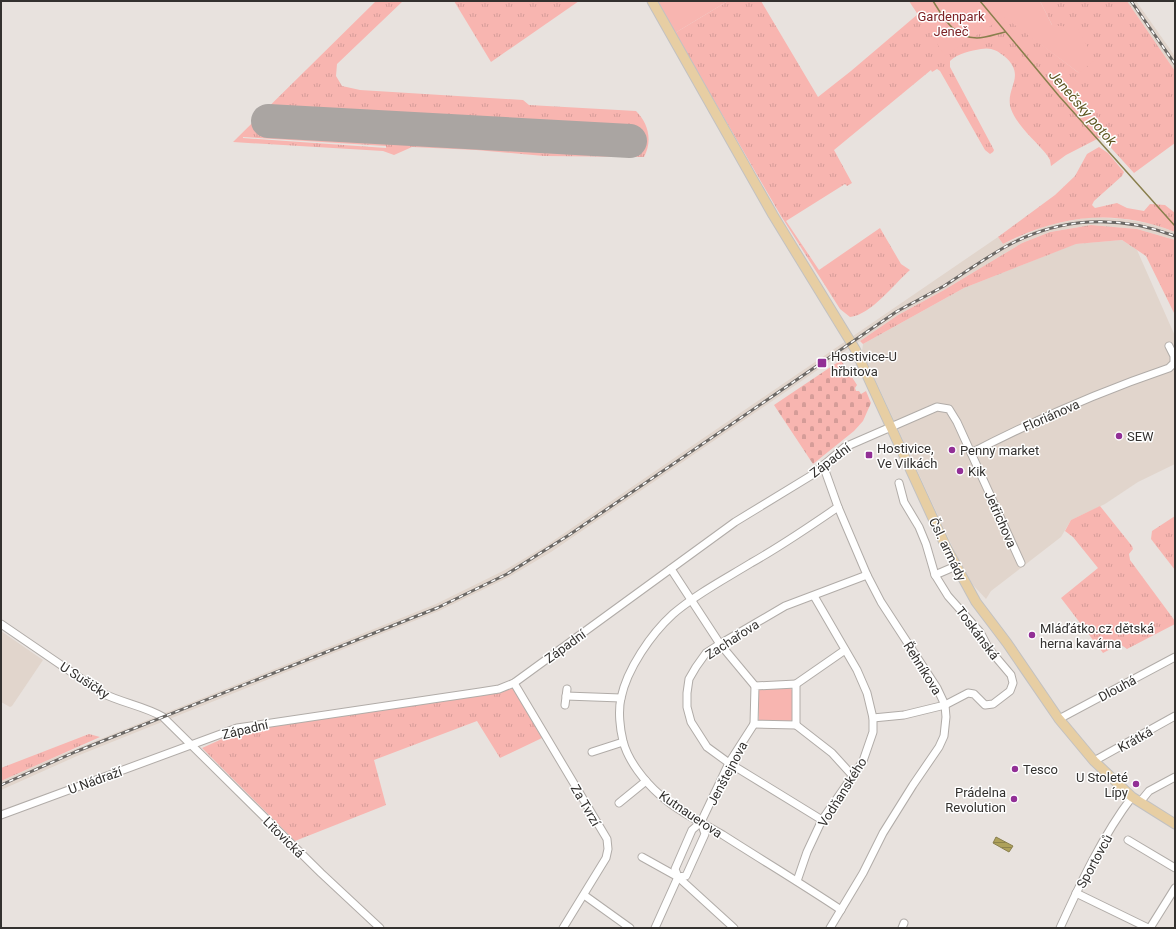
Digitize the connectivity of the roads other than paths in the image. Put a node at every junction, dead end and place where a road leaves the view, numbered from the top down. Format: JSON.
{"nodes":[{"id":1,"x":652,"y":1,"type":"edge"},
{"id":2,"x":1169,"y":346,"type":"dead end"},
{"id":3,"x":890,"y":428,"type":"junction"},
{"id":4,"x":971,"y":453,"type":"junction"},
{"id":5,"x":823,"y":465,"type":"junction"},
{"id":6,"x":899,"y":483,"type":"dead end"},
{"id":7,"x":838,"y":507,"type":"junction"},
{"id":8,"x":1021,"y":563,"type":"dead end"},
{"id":9,"x":956,"y":566,"type":"junction"},
{"id":10,"x":671,"y":569,"type":"junction"},
{"id":11,"x":868,"y":575,"type":"junction"},
{"id":12,"x":935,"y":575,"type":"junction"},
{"id":13,"x":814,"y":596,"type":"junction"},
{"id":14,"x":692,"y":600,"type":"junction"},
{"id":15,"x":1,"y":624,"type":"edge"},
{"id":16,"x":720,"y":644,"type":"junction"},
{"id":17,"x":845,"y":650,"type":"junction"},
{"id":18,"x":1175,"y":657,"type":"edge"},
{"id":19,"x":514,"y":683,"type":"junction"},
{"id":20,"x":796,"y":684,"type":"junction"},
{"id":21,"x":755,"y":686,"type":"junction"},
{"id":22,"x":621,"y":698,"type":"junction"},
{"id":23,"x":565,"y":705,"type":"dead end"},
{"id":24,"x":945,"y":705,"type":"junction"},
{"id":25,"x":1175,"y":716,"type":"edge"},
{"id":26,"x":873,"y":718,"type":"junction"},
{"id":27,"x":1059,"y":719,"type":"junction"},
{"id":28,"x":754,"y":724,"type":"junction"},
{"id":29,"x":796,"y":725,"type":"junction"},
{"id":30,"x":623,"y":742,"type":"junction"},
{"id":31,"x":190,"y":745,"type":"junction"},
{"id":32,"x":592,"y":752,"type":"dead end"},
{"id":33,"x":1094,"y":761,"type":"junction"},
{"id":34,"x":729,"y":763,"type":"junction"},
{"id":35,"x":852,"y":775,"type":"junction"},
{"id":36,"x":1175,"y":777,"type":"edge"},
{"id":37,"x":646,"y":781,"type":"junction"},
{"id":38,"x":1136,"y":799,"type":"junction"},
{"id":39,"x":619,"y":803,"type":"dead end"},
{"id":40,"x":1,"y":816,"type":"edge"},
{"id":41,"x":822,"y":820,"type":"junction"},
{"id":42,"x":701,"y":822,"type":"junction"},
{"id":43,"x":1175,"y":824,"type":"edge"},
{"id":44,"x":1128,"y":840,"type":"dead end"},
{"id":45,"x":642,"y":857,"type":"dead end"},
{"id":46,"x":1175,"y":868,"type":"edge"},
{"id":47,"x":678,"y":877,"type":"junction"},
{"id":48,"x":796,"y":881,"type":"junction"},
{"id":49,"x":1175,"y":888,"type":"edge"},
{"id":50,"x":1076,"y":893,"type":"junction"},
{"id":51,"x":584,"y":895,"type":"junction"},
{"id":52,"x":841,"y":910,"type":"junction"},
{"id":53,"x":380,"y":928,"type":"edge"},
{"id":54,"x":563,"y":928,"type":"edge"},
{"id":55,"x":630,"y":928,"type":"edge"},
{"id":56,"x":654,"y":928,"type":"edge"},
{"id":57,"x":734,"y":928,"type":"edge"},
{"id":58,"x":830,"y":928,"type":"edge"},
{"id":59,"x":1060,"y":928,"type":"edge"},
{"id":60,"x":1149,"y":928,"type":"edge"}],
"edges":[{"from":1,"to":3,"type":"main road","name":"Čsl. armády"},
{"from":2,"to":4,"type":"street","name":"Floriánova"},
{"from":3,"to":4,"type":"street"},
{"from":3,"to":5,"type":"street","name":"Západní"},
{"from":3,"to":9,"type":"main road","name":"Čsl. armády"},
{"from":4,"to":8,"type":"street","name":"Jetřichova"},
{"from":5,"to":7,"type":"street","name":"Řehníkova"},
{"from":5,"to":10,"type":"street","name":"Západní"},
{"from":6,"to":12,"type":"street","name":"Toskánská"},
{"from":7,"to":11,"type":"street","name":"Řehníkova"},
{"from":7,"to":14,"type":"street","name":"Kutnauerova"},
{"from":9,"to":12,"type":"street"},
{"from":9,"to":27,"type":"main road","name":"Čsl. armády"},
{"from":10,"to":14,"type":"street"},
{"from":10,"to":19,"type":"street","name":"Západní"},
{"from":11,"to":13,"type":"street","name":"Zachařova"},
{"from":11,"to":24,"type":"street","name":"Řehníkova"},
{"from":12,"to":24,"type":"street","name":"Toskánská"},
{"from":13,"to":16,"type":"street","name":"Zachařova"},
{"from":13,"to":17,"type":"street","name":"Vodňanského"},
{"from":14,"to":16,"type":"street"},
{"from":14,"to":22,"type":"street","name":"Kutnauerova"},
{"from":15,"to":31,"type":"street","name":"U Sušičky"},
{"from":16,"to":21,"type":"street"},
{"from":16,"to":34,"type":"street","name":"Zachařova"},
{"from":17,"to":20,"type":"street"},
{"from":17,"to":26,"type":"street","name":"Vodňanského"},
{"from":18,"to":27,"type":"street","name":"Dlouhá"},
{"from":19,"to":31,"type":"street","name":"Západní"},
{"from":19,"to":51,"type":"street","name":"Za Tvrzí"},
{"from":20,"to":21,"type":"street"},
{"from":20,"to":29,"type":"street"},
{"from":21,"to":28,"type":"street"},
{"from":22,"to":23,"type":"street"},
{"from":22,"to":30,"type":"street","name":"Kutnauerova"},
{"from":24,"to":26,"type":"street"},
{"from":24,"to":52,"type":"street","name":"Řehníkova"},
{"from":25,"to":33,"type":"street","name":"Krátká"},
{"from":26,"to":35,"type":"street","name":"Vodňanského"},
{"from":27,"to":33,"type":"main road","name":"Čsl. armády"},
{"from":28,"to":29,"type":"street"},
{"from":28,"to":34,"type":"street","name":"Jenštejnova"},
{"from":29,"to":35,"type":"street"},
{"from":30,"to":32,"type":"street"},
{"from":30,"to":37,"type":"street","name":"Kutnauerova"},
{"from":31,"to":40,"type":"street","name":"U Nádraží"},
{"from":31,"to":53,"type":"street","name":"Litovická"},
{"from":33,"to":38,"type":"main road","name":"Čsl. armády"},
{"from":34,"to":41,"type":"street","name":"Zachařova"},
{"from":34,"to":42,"type":"street","name":"Jenštejnova"},
{"from":35,"to":41,"type":"street","name":"Vodňanského"},
{"from":36,"to":38,"type":"street","name":"Sportovců"},
{"from":37,"to":39,"type":"street"},
{"from":37,"to":42,"type":"street","name":"Kutnauerova"},
{"from":38,"to":43,"type":"main road","name":"Čsl. armády"},
{"from":38,"to":50,"type":"street","name":"Sportovců"},
{"from":41,"to":48,"type":"street","name":"Vodňanského"},
{"from":42,"to":47,"type":"street","name":"Jenštejnova"},
{"from":42,"to":47,"type":"street","name":"Jenštejnova"},
{"from":42,"to":48,"type":"street","name":"Kutnauerova"},
{"from":44,"to":46,"type":"street"},
{"from":45,"to":47,"type":"street"},
{"from":47,"to":56,"type":"street","name":"Jenštejnova"},
{"from":47,"to":57,"type":"street"},
{"from":48,"to":52,"type":"street","name":"Kutnauerova"},
{"from":49,"to":60,"type":"street"},
{"from":50,"to":59,"type":"street","name":"Sportovců"},
{"from":50,"to":60,"type":"street"},
{"from":51,"to":54,"type":"street","name":"Za Tvrzí"},
{"from":51,"to":55,"type":"street"},
{"from":52,"to":58,"type":"street","name":"Řehníkova"}]}
